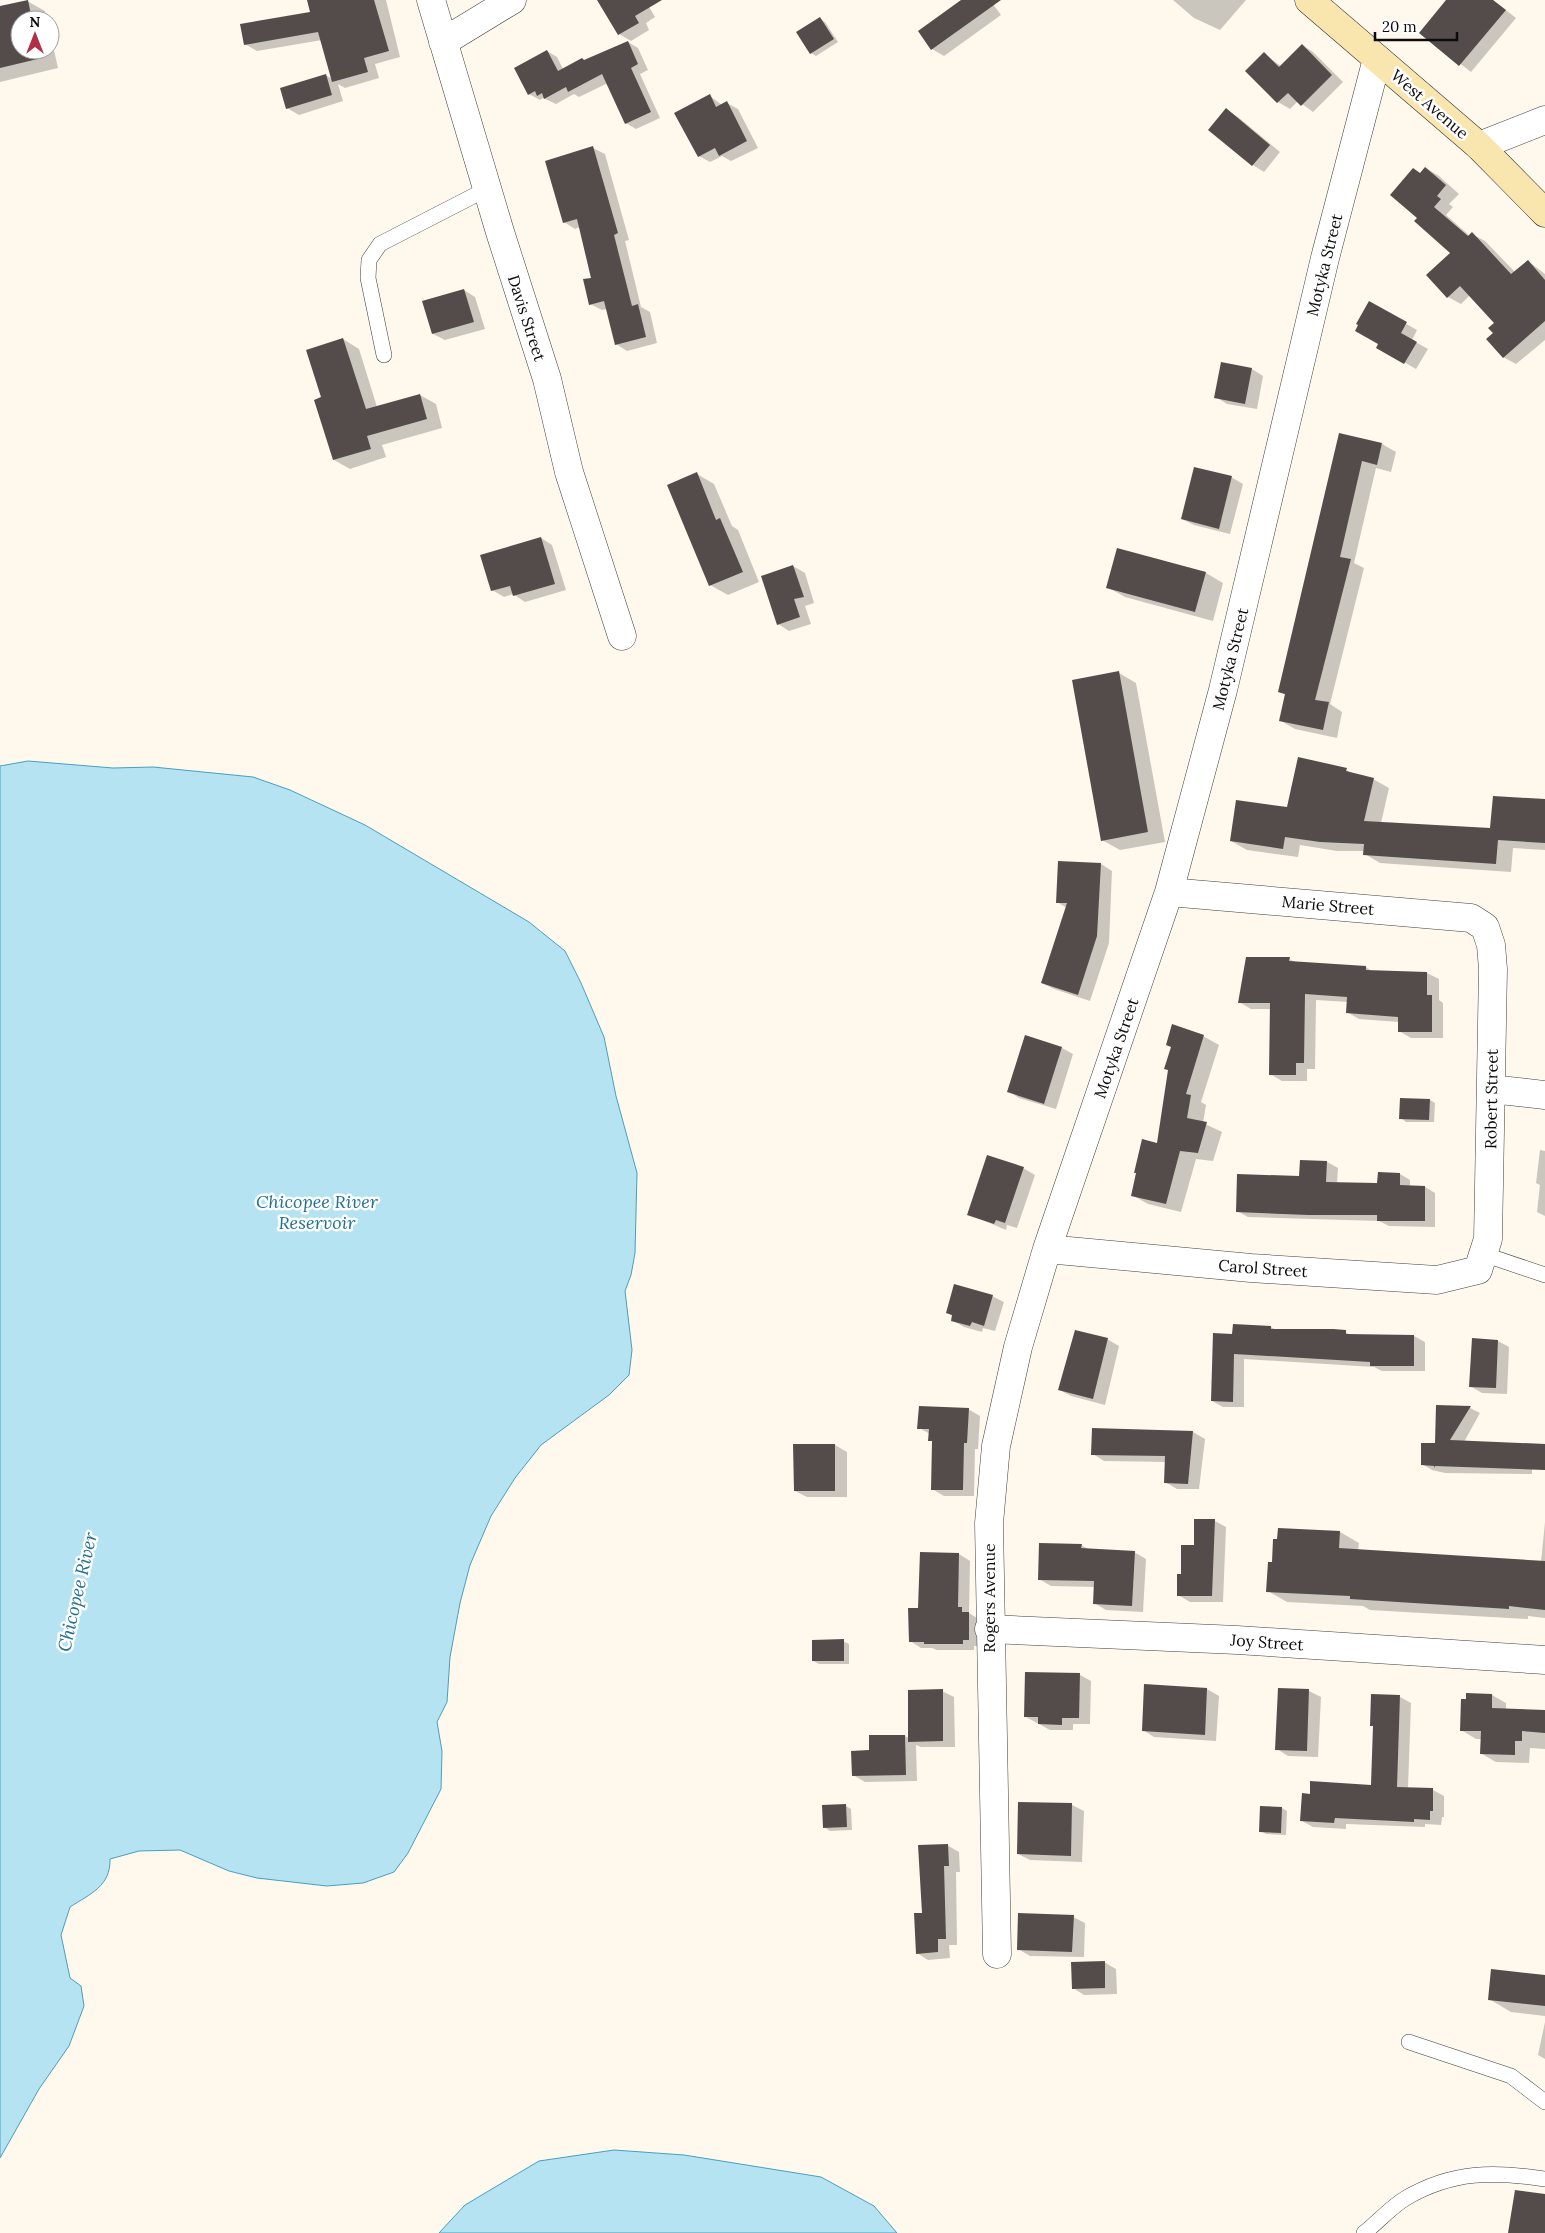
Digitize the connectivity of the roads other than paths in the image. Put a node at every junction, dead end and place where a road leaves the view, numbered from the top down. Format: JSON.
{"nodes":[{"id":1,"x":431,"y":0,"type":"edge"},
{"id":2,"x":512,"y":0,"type":"edge"},
{"id":3,"x":1309,"y":0,"type":"edge"},
{"id":4,"x":443,"y":42,"type":"junction"},
{"id":5,"x":1377,"y":59,"type":"junction"},
{"id":6,"x":1545,"y":120,"type":"edge"},
{"id":7,"x":1479,"y":146,"type":"junction"},
{"id":8,"x":487,"y":189,"type":"junction"},
{"id":9,"x":1545,"y":213,"type":"edge"},
{"id":10,"x":384,"y":355,"type":"dead end"},
{"id":11,"x":622,"y":636,"type":"dead end"},
{"id":12,"x":1169,"y":892,"type":"junction"},
{"id":13,"x":1485,"y":927,"type":"joint"},
{"id":14,"x":1492,"y":1089,"type":"junction"},
{"id":15,"x":1545,"y":1095,"type":"edge"},
{"id":16,"x":1047,"y":1249,"type":"junction"},
{"id":17,"x":1480,"y":1262,"type":"junction"},
{"id":18,"x":1545,"y":1275,"type":"edge"},
{"id":19,"x":989,"y":1629,"type":"junction"},
{"id":20,"x":1545,"y":1660,"type":"edge"},
{"id":21,"x":997,"y":1954,"type":"dead end"},
{"id":22,"x":1409,"y":2042,"type":"dead end"},
{"id":23,"x":1545,"y":2102,"type":"edge"},
{"id":24,"x":1545,"y":2179,"type":"edge"},
{"id":25,"x":1364,"y":2233,"type":"edge"}],
"edges":[{"from":1,"to":4,"type":"street","name":"Davis Street"},
{"from":2,"to":4,"type":"street"},
{"from":3,"to":5,"type":"main road","name":"West Avenue"},
{"from":4,"to":8,"type":"street","name":"Davis Street"},
{"from":5,"to":7,"type":"main road","name":"West Avenue"},
{"from":5,"to":12,"type":"street","name":"Motyka Street"},
{"from":6,"to":7,"type":"street"},
{"from":7,"to":9,"type":"main road","name":"West Avenue"},
{"from":8,"to":10,"type":"lane"},
{"from":8,"to":11,"type":"street","name":"Davis Street"},
{"from":12,"to":13,"type":"street","name":"Marie Street"},
{"from":12,"to":16,"type":"street","name":"Motyka Street"},
{"from":13,"to":14,"type":"street","name":"Robert Street"},
{"from":14,"to":15,"type":"street"},
{"from":14,"to":17,"type":"street","name":"Robert Street"},
{"from":16,"to":17,"type":"street","name":"Carol Street"},
{"from":16,"to":19,"type":"street","name":"Rogers Avenue"},
{"from":17,"to":18,"type":"lane"},
{"from":19,"to":20,"type":"street","name":"Joy Street"},
{"from":19,"to":21,"type":"street","name":"Rogers Avenue"},
{"from":22,"to":23,"type":"lane"},
{"from":24,"to":25,"type":"lane"}]}
